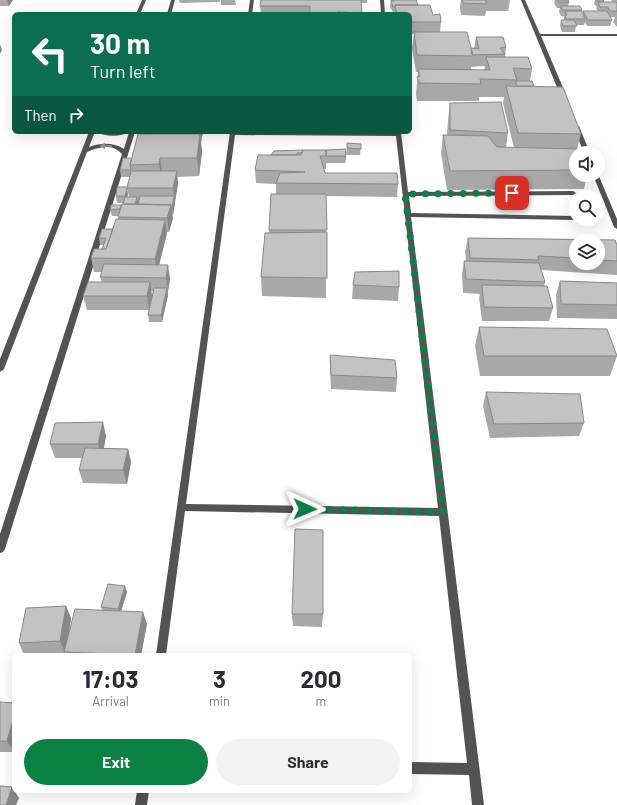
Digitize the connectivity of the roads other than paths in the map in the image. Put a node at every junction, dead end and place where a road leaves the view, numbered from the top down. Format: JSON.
{"nodes":[{"id":1,"x":144,"y":0,"type":"edge"},
{"id":2,"x":173,"y":0,"type":"edge"},
{"id":3,"x":252,"y":0,"type":"edge"},
{"id":4,"x":382,"y":0,"type":"edge"},
{"id":5,"x":524,"y":0,"type":"edge"},
{"id":6,"x":139,"y":12,"type":"edge"},
{"id":7,"x":170,"y":12,"type":"edge"},
{"id":8,"x":250,"y":12,"type":"edge"},
{"id":9,"x":383,"y":12,"type":"edge"},
{"id":10,"x":539,"y":35,"type":"junction"},
{"id":11,"x":617,"y":35,"type":"edge"},
{"id":12,"x":566,"y":102,"type":"edge"},
{"id":13,"x":575,"y":124,"type":"edge"},
{"id":14,"x":91,"y":134,"type":"edge"},
{"id":15,"x":131,"y":134,"type":"edge"},
{"id":16,"x":233,"y":134,"type":"edge"},
{"id":17,"x":398,"y":134,"type":"edge"},
{"id":18,"x":584,"y":146,"type":"edge"},
{"id":19,"x":86,"y":151,"type":"junction"},
{"id":20,"x":125,"y":152,"type":"junction"},
{"id":21,"x":599,"y":182,"type":"edge"},
{"id":22,"x":569,"y":193,"type":"edge"},
{"id":23,"x":405,"y":194,"type":"junction"},
{"id":24,"x":408,"y":215,"type":"junction"},
{"id":25,"x":569,"y":218,"type":"edge"},
{"id":26,"x":617,"y":227,"type":"edge"},
{"id":27,"x":0,"y":345,"type":"edge"},
{"id":28,"x":9,"y":345,"type":"junction"},
{"id":29,"x":0,"y":368,"type":"edge"},
{"id":30,"x":181,"y":507,"type":"junction"},
{"id":31,"x":443,"y":512,"type":"junction"},
{"id":32,"x":0,"y":549,"type":"edge"},
{"id":33,"x":161,"y":653,"type":"edge"},
{"id":34,"x":412,"y":768,"type":"edge"},
{"id":35,"x":474,"y":769,"type":"junction"},
{"id":36,"x":143,"y":793,"type":"edge"},
{"id":37,"x":141,"y":805,"type":"edge"},
{"id":38,"x":478,"y":805,"type":"edge"}],
"edges":[{"from":1,"to":6,"type":"street"},
{"from":2,"to":7,"type":"street"},
{"from":3,"to":8,"type":"street"},
{"from":4,"to":9,"type":"street"},
{"from":5,"to":10,"type":"street"},
{"from":10,"to":11,"type":"street"},
{"from":10,"to":12,"type":"street"},
{"from":13,"to":18,"type":"street"},
{"from":14,"to":19,"type":"street"},
{"from":15,"to":20,"type":"street"},
{"from":16,"to":30,"type":"street"},
{"from":17,"to":23,"type":"street"},
{"from":20,"to":19,"type":"street","one_way":true},
{"from":19,"to":28,"type":"street"},
{"from":20,"to":32,"type":"street"},
{"from":21,"to":26,"type":"street"},
{"from":22,"to":23,"type":"street"},
{"from":23,"to":24,"type":"street"},
{"from":24,"to":25,"type":"street"},
{"from":24,"to":31,"type":"street"},
{"from":27,"to":28,"type":"street"},
{"from":28,"to":29,"type":"street"},
{"from":30,"to":31,"type":"street"},
{"from":30,"to":33,"type":"street"},
{"from":31,"to":35,"type":"street"},
{"from":34,"to":35,"type":"street"},
{"from":35,"to":38,"type":"street"},
{"from":36,"to":37,"type":"street"}]}
